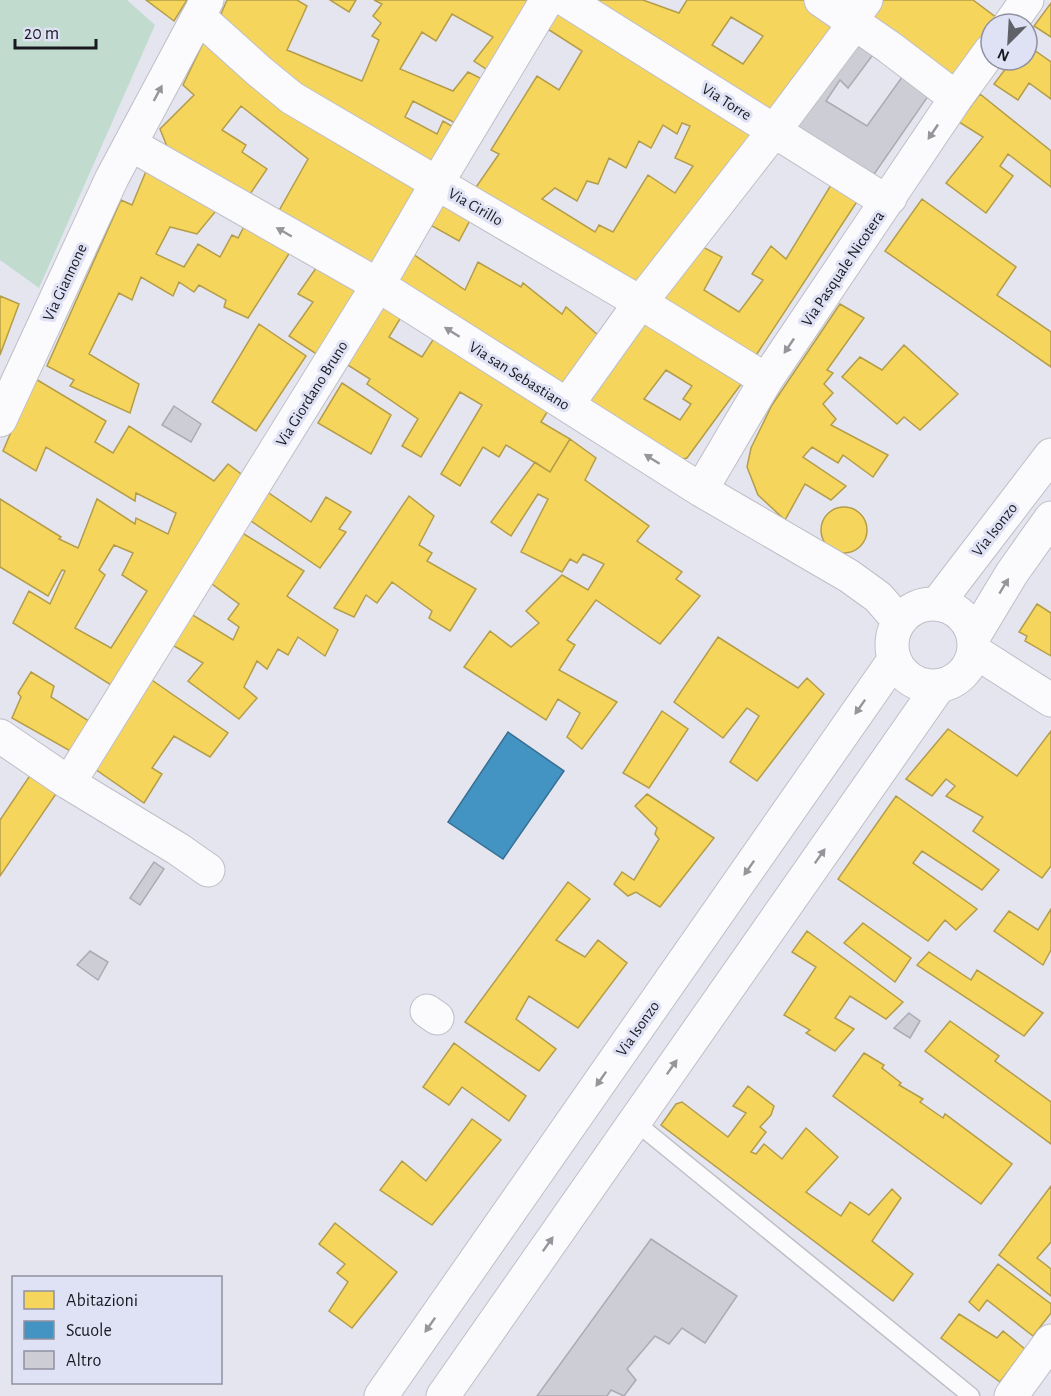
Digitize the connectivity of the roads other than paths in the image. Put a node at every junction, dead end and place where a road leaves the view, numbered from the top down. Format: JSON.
{"nodes":[{"id":1,"x":547,"y":0,"type":"edge"},
{"id":2,"x":567,"y":0,"type":"edge"},
{"id":3,"x":821,"y":0,"type":"edge"},
{"id":4,"x":203,"y":9,"type":"edge"},
{"id":5,"x":858,"y":10,"type":"edge"},
{"id":6,"x":979,"y":66,"type":"edge"},
{"id":7,"x":956,"y":98,"type":"junction"},
{"id":8,"x":774,"y":131,"type":"junction"},
{"id":9,"x":130,"y":144,"type":"junction"},
{"id":10,"x":437,"y":183,"type":"junction"},
{"id":11,"x":890,"y":198,"type":"junction"},
{"id":12,"x":378,"y":285,"type":"junction"},
{"id":13,"x":640,"y":303,"type":"junction"},
{"id":14,"x":766,"y":380,"type":"junction"},
{"id":15,"x":567,"y":405,"type":"junction"},
{"id":16,"x":0,"y":420,"type":"edge"},
{"id":17,"x":1051,"y":455,"type":"edge"},
{"id":18,"x":701,"y":490,"type":"junction"},
{"id":19,"x":1051,"y":518,"type":"edge"},
{"id":20,"x":937,"y":604,"type":"junction"},
{"id":21,"x":899,"y":621,"type":"junction"},
{"id":22,"x":974,"y":644,"type":"junction"},
{"id":23,"x":894,"y":660,"type":"junction"},
{"id":24,"x":939,"y":686,"type":"junction"},
{"id":25,"x":1051,"y":700,"type":"edge"},
{"id":26,"x":0,"y":736,"type":"edge"},
{"id":27,"x":69,"y":783,"type":"junction"},
{"id":28,"x":208,"y":870,"type":"dead end"},
{"id":29,"x":634,"y":1121,"type":"junction"},
{"id":30,"x":480,"y":1255,"type":"junction"},
{"id":31,"x":520,"y":1284,"type":"junction"},
{"id":32,"x":451,"y":1294,"type":"junction"},
{"id":33,"x":493,"y":1323,"type":"junction"},
{"id":34,"x":1051,"y":1341,"type":"edge"},
{"id":35,"x":381,"y":1396,"type":"edge"},
{"id":36,"x":443,"y":1396,"type":"edge"},
{"id":37,"x":971,"y":1396,"type":"edge"},
{"id":38,"x":1011,"y":1396,"type":"edge"}],
"edges":[{"from":1,"to":10,"type":"street","name":"Via Giordano Bruno"},
{"from":2,"to":8,"type":"street","name":"Via Torre"},
{"from":3,"to":5,"type":"street"},
{"from":9,"to":4,"type":"street","name":"Via Giannone","one_way":true},
{"from":4,"to":10,"type":"street","name":"Via Cirillo"},
{"from":5,"to":7,"type":"street"},
{"from":5,"to":8,"type":"street"},
{"from":6,"to":7,"type":"street","name":"Via Pasquale Nicotera"},
{"from":7,"to":11,"type":"street","name":"Via Pasquale Nicotera","one_way":true},
{"from":8,"to":11,"type":"street","name":"Via Torre"},
{"from":8,"to":13,"type":"street"},
{"from":12,"to":9,"type":"street","name":"Via san Sebastiano","one_way":true},
{"from":9,"to":16,"type":"street","name":"Via Giannone"},
{"from":10,"to":12,"type":"street","name":"Via Giordano Bruno"},
{"from":10,"to":13,"type":"street","name":"Via Cirillo"},
{"from":11,"to":14,"type":"street","name":"Via Pasquale Nicotera","one_way":true},
{"from":15,"to":12,"type":"street","name":"Via san Sebastiano","one_way":true},
{"from":12,"to":27,"type":"street","name":"Via Giordano Bruno"},
{"from":13,"to":14,"type":"street","name":"Via Cirillo"},
{"from":13,"to":15,"type":"street"},
{"from":14,"to":18,"type":"street","name":"Via Pasquale Nicotera"},
{"from":18,"to":15,"type":"street","name":"Via san Sebastiano","one_way":true},
{"from":17,"to":20,"type":"street","name":"Via Isonzo"},
{"from":18,"to":21,"type":"street","name":"Via san Sebastiano"},
{"from":22,"to":19,"type":"street","one_way":true},
{"from":20,"to":21,"type":"street"},
{"from":20,"to":22,"type":"street"},
{"from":21,"to":23,"type":"street"},
{"from":22,"to":24,"type":"street"},
{"from":22,"to":25,"type":"street"},
{"from":23,"to":24,"type":"street"},
{"from":23,"to":30,"type":"street","name":"Via Isonzo","one_way":true},
{"from":29,"to":24,"type":"street","one_way":true},
{"from":26,"to":27,"type":"street"},
{"from":27,"to":28,"type":"street"},
{"from":31,"to":29,"type":"street","one_way":true},
{"from":29,"to":37,"type":"lane"},
{"from":30,"to":31,"type":"street"},
{"from":30,"to":32,"type":"street","name":"Via Isonzo"},
{"from":31,"to":33,"type":"street"},
{"from":32,"to":33,"type":"street"},
{"from":32,"to":35,"type":"street","name":"Via Isonzo","one_way":true},
{"from":33,"to":36,"type":"street"},
{"from":34,"to":38,"type":"street"}]}
